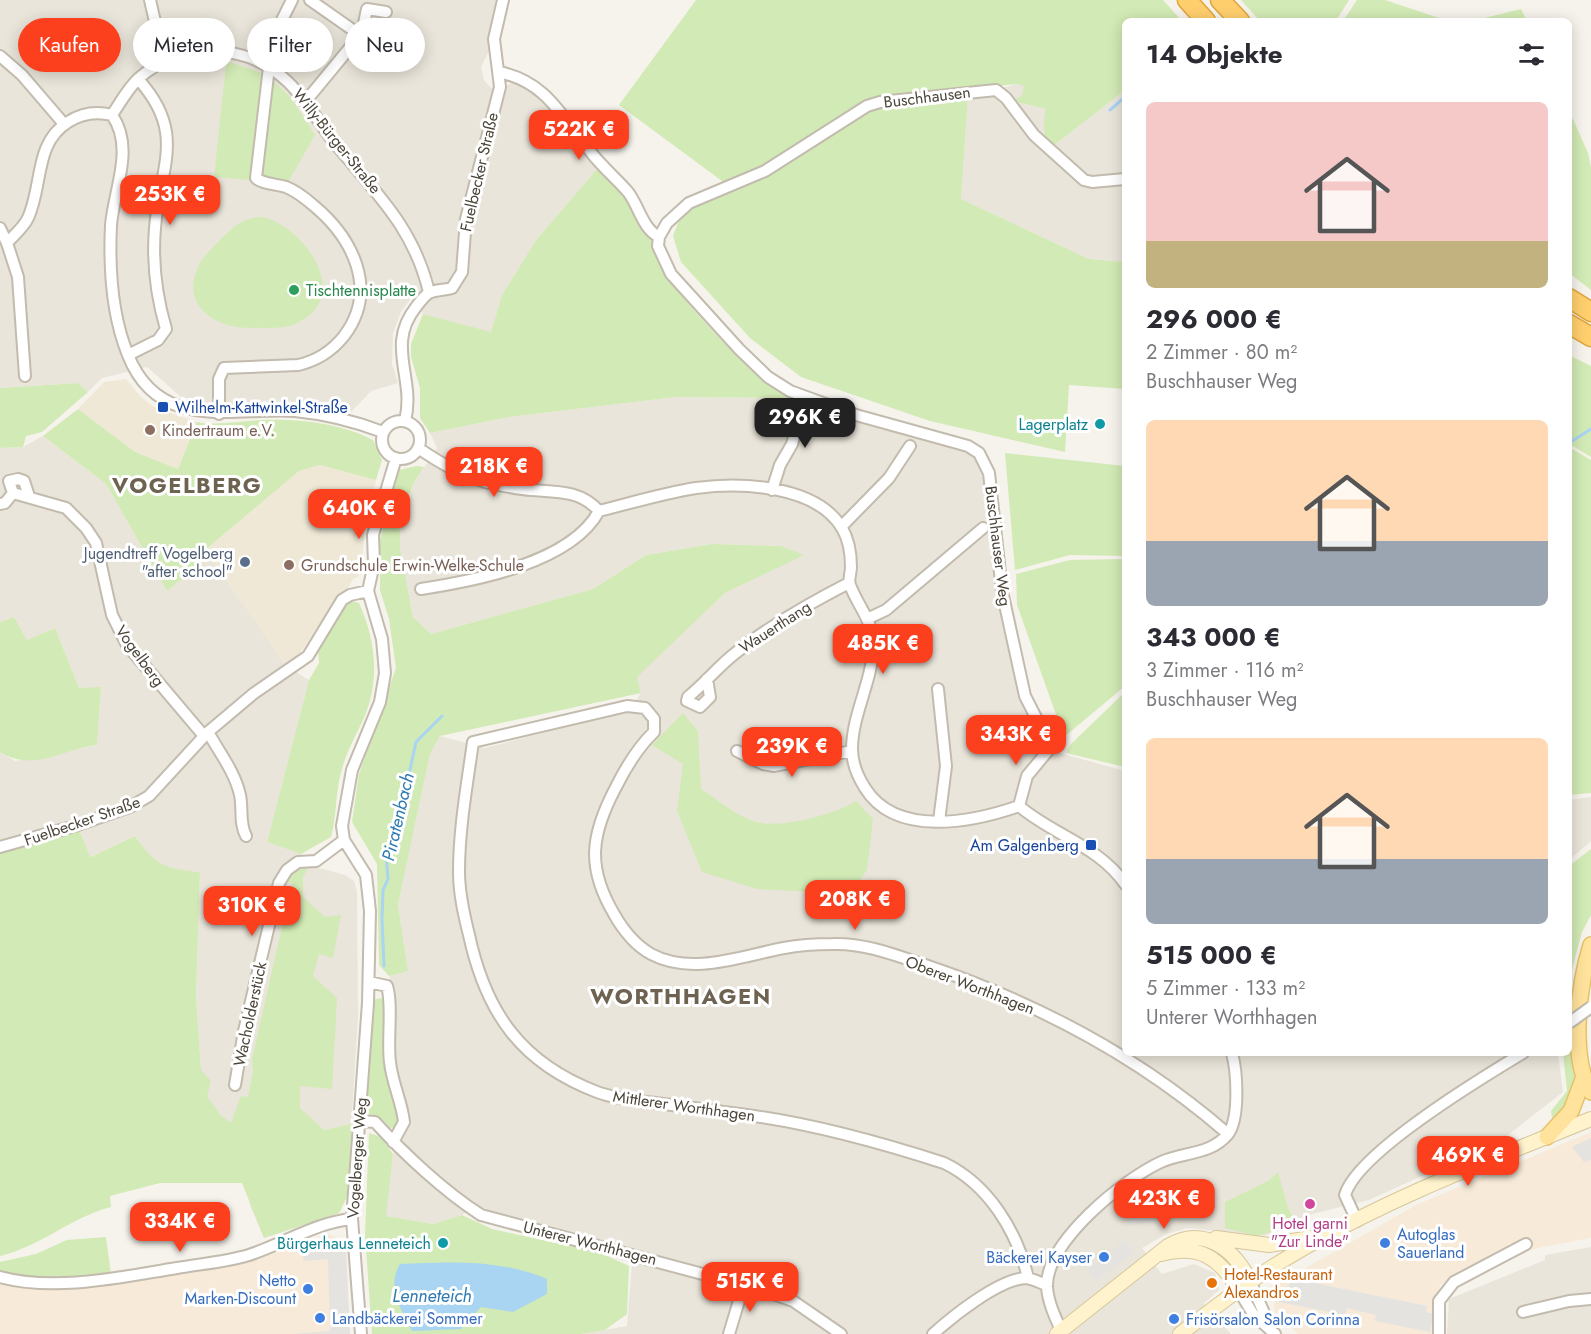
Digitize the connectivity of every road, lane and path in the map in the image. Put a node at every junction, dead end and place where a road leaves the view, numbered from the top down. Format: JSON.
{"nodes":[{"id":1,"x":150,"y":0,"type":"edge"},
{"id":2,"x":292,"y":0,"type":"edge"},
{"id":3,"x":310,"y":0,"type":"edge"},
{"id":4,"x":503,"y":0,"type":"edge"},
{"id":5,"x":1187,"y":0,"type":"edge"},
{"id":6,"x":1220,"y":0,"type":"edge"},
{"id":7,"x":386,"y":12,"type":"dead end"},
{"id":8,"x":154,"y":18,"type":"edge"},
{"id":9,"x":285,"y":18,"type":"edge"},
{"id":10,"x":365,"y":18,"type":"edge"},
{"id":11,"x":1203,"y":18,"type":"edge"},
{"id":12,"x":1237,"y":18,"type":"edge"},
{"id":13,"x":345,"y":25,"type":"edge"},
{"id":14,"x":345,"y":54,"type":"edge"},
{"id":15,"x":0,"y":56,"type":"edge"},
{"id":16,"x":148,"y":72,"type":"edge"},
{"id":17,"x":264,"y":72,"type":"edge"},
{"id":18,"x":275,"y":72,"type":"edge"},
{"id":19,"x":499,"y":72,"type":"junction"},
{"id":20,"x":138,"y":79,"type":"junction"},
{"id":21,"x":304,"y":102,"type":"junction"},
{"id":22,"x":112,"y":115,"type":"junction"},
{"id":23,"x":64,"y":124,"type":"junction"},
{"id":24,"x":1122,"y":179,"type":"edge"},
{"id":25,"x":0,"y":228,"type":"edge"},
{"id":26,"x":659,"y":237,"type":"junction"},
{"id":27,"x":7,"y":243,"type":"junction"},
{"id":28,"x":429,"y":292,"type":"junction"},
{"id":29,"x":1572,"y":300,"type":"edge"},
{"id":30,"x":1591,"y":312,"type":"edge"},
{"id":31,"x":1572,"y":326,"type":"edge"},
{"id":32,"x":1591,"y":337,"type":"edge"},
{"id":33,"x":128,"y":355,"type":"junction"},
{"id":34,"x":25,"y":376,"type":"dead end"},
{"id":35,"x":806,"y":397,"type":"junction"},
{"id":36,"x":219,"y":414,"type":"junction"},
{"id":37,"x":405,"y":421,"type":"junction"},
{"id":38,"x":383,"y":432,"type":"junction"},
{"id":39,"x":910,"y":446,"type":"dead end"},
{"id":40,"x":418,"y":448,"type":"junction"},
{"id":41,"x":396,"y":458,"type":"junction"},
{"id":42,"x":772,"y":490,"type":"junction"},
{"id":43,"x":13,"y":493,"type":"junction"},
{"id":44,"x":29,"y":496,"type":"junction"},
{"id":45,"x":0,"y":504,"type":"edge"},
{"id":46,"x":599,"y":511,"type":"junction"},
{"id":47,"x":841,"y":527,"type":"junction"},
{"id":48,"x":984,"y":528,"type":"dead end"},
{"id":49,"x":849,"y":583,"type":"junction"},
{"id":50,"x":421,"y":590,"type":"dead end"},
{"id":51,"x":368,"y":591,"type":"junction"},
{"id":52,"x":868,"y":618,"type":"junction"},
{"id":53,"x":707,"y":680,"type":"dead end"},
{"id":54,"x":938,"y":689,"type":"dead end"},
{"id":55,"x":654,"y":732,"type":"joint"},
{"id":56,"x":206,"y":734,"type":"junction"},
{"id":57,"x":737,"y":751,"type":"dead end"},
{"id":58,"x":852,"y":751,"type":"junction"},
{"id":59,"x":1019,"y":806,"type":"junction"},
{"id":60,"x":939,"y":821,"type":"junction"},
{"id":61,"x":246,"y":836,"type":"dead end"},
{"id":62,"x":344,"y":840,"type":"junction"},
{"id":63,"x":0,"y":847,"type":"edge"},
{"id":64,"x":1122,"y":880,"type":"edge"},
{"id":65,"x":1591,"y":945,"type":"edge"},
{"id":66,"x":369,"y":982,"type":"junction"},
{"id":67,"x":1591,"y":1007,"type":"edge"},
{"id":68,"x":1574,"y":1026,"type":"edge"},
{"id":69,"x":1591,"y":1055,"type":"edge"},
{"id":70,"x":1233,"y":1056,"type":"edge"},
{"id":71,"x":1518,"y":1056,"type":"edge"},
{"id":72,"x":1584,"y":1077,"type":"junction"},
{"id":73,"x":236,"y":1084,"type":"dead end"},
{"id":74,"x":1591,"y":1092,"type":"edge"},
{"id":75,"x":1591,"y":1119,"type":"edge"},
{"id":76,"x":360,"y":1121,"type":"junction"},
{"id":77,"x":1228,"y":1134,"type":"junction"},
{"id":78,"x":1547,"y":1137,"type":"junction"},
{"id":79,"x":393,"y":1142,"type":"junction"},
{"id":80,"x":352,"y":1220,"type":"junction"},
{"id":81,"x":1357,"y":1221,"type":"junction"},
{"id":82,"x":1329,"y":1234,"type":"junction"},
{"id":83,"x":1191,"y":1237,"type":"junction"},
{"id":84,"x":1526,"y":1244,"type":"dead end"},
{"id":85,"x":1154,"y":1257,"type":"junction"},
{"id":86,"x":0,"y":1277,"type":"edge"},
{"id":87,"x":1028,"y":1278,"type":"junction"},
{"id":88,"x":1250,"y":1281,"type":"junction"},
{"id":89,"x":744,"y":1284,"type":"junction"},
{"id":90,"x":1047,"y":1285,"type":"junction"},
{"id":91,"x":1238,"y":1289,"type":"junction"},
{"id":92,"x":1591,"y":1299,"type":"edge"},
{"id":93,"x":1523,"y":1312,"type":"dead end"},
{"id":94,"x":1059,"y":1332,"type":"edge"},
{"id":95,"x":1274,"y":1333,"type":"edge"},
{"id":96,"x":361,"y":1334,"type":"edge"},
{"id":97,"x":729,"y":1334,"type":"edge"},
{"id":98,"x":842,"y":1334,"type":"edge"},
{"id":99,"x":933,"y":1334,"type":"edge"},
{"id":100,"x":1180,"y":1334,"type":"edge"},
{"id":101,"x":1439,"y":1334,"type":"edge"}],
"edges":[{"from":1,"to":8,"type":"street"},
{"from":2,"to":9,"type":"street"},
{"from":3,"to":13,"type":"street"},
{"from":4,"to":19,"type":"street","name":"Fuelbecker Straße"},
{"from":5,"to":11,"type":"highway"},
{"from":6,"to":12,"type":"highway"},
{"from":7,"to":10,"type":"street"},
{"from":14,"to":21,"type":"street"},
{"from":15,"to":23,"type":"street"},
{"from":16,"to":20,"type":"street","name":"Willy-Bürger-Straße"},
{"from":17,"to":36,"type":"street"},
{"from":18,"to":21,"type":"street","name":"Willy-Bürger-Straße"},
{"from":19,"to":26,"type":"street"},
{"from":19,"to":28,"type":"street","name":"Fuelbecker Straße"},
{"from":20,"to":22,"type":"street","name":"Willy-Bürger-Straße"},
{"from":20,"to":33,"type":"street"},
{"from":21,"to":28,"type":"street","name":"Willy-Bürger-Straße"},
{"from":22,"to":23,"type":"street"},
{"from":22,"to":33,"type":"street"},
{"from":23,"to":27,"type":"street"},
{"from":24,"to":26,"type":"street","name":"Buschhausen"},
{"from":25,"to":27,"type":"street"},
{"from":26,"to":35,"type":"street","name":"Buschhauser Weg"},
{"from":27,"to":34,"type":"street"},
{"from":28,"to":37,"type":"street"},
{"from":29,"to":30,"type":"highway"},
{"from":31,"to":32,"type":"highway"},
{"from":33,"to":36,"type":"street"},
{"from":35,"to":42,"type":"street"},
{"from":35,"to":59,"type":"street","name":"Buschhauser Weg"},
{"from":36,"to":38,"type":"street"},
{"from":37,"to":38,"type":"street"},
{"from":37,"to":40,"type":"street"},
{"from":38,"to":41,"type":"street"},
{"from":39,"to":47,"type":"street"},
{"from":40,"to":41,"type":"street"},
{"from":40,"to":46,"type":"street"},
{"from":41,"to":51,"type":"street"},
{"from":42,"to":46,"type":"street"},
{"from":42,"to":47,"type":"street"},
{"from":43,"to":44,"type":"street","name":"Vogelberg"},
{"from":43,"to":44,"type":"street","name":"Vogelberg"},
{"from":43,"to":45,"type":"street","name":"Vogelberg"},
{"from":44,"to":56,"type":"street","name":"Vogelberg"},
{"from":46,"to":50,"type":"street"},
{"from":47,"to":49,"type":"street"},
{"from":48,"to":52,"type":"street","name":"Buschhauser Weg"},
{"from":49,"to":52,"type":"street"},
{"from":49,"to":53,"type":"street","name":"Wauerthang"},
{"from":51,"to":56,"type":"street","name":"Fuelbecker Straße"},
{"from":51,"to":62,"type":"street"},
{"from":52,"to":58,"type":"street"},
{"from":54,"to":60,"type":"street"},
{"from":55,"to":77,"type":"street","name":"Oberer Worthhagen"},
{"from":55,"to":87,"type":"street","name":"Mittlerer Worthhagen"},
{"from":56,"to":61,"type":"street"},
{"from":56,"to":63,"type":"street","name":"Fuelbecker Straße"},
{"from":57,"to":58,"type":"street"},
{"from":58,"to":60,"type":"street"},
{"from":59,"to":60,"type":"street"},
{"from":59,"to":64,"type":"street"},
{"from":62,"to":66,"type":"street","name":"Vogelberger Weg"},
{"from":62,"to":73,"type":"street","name":"Wacholderstück"},
{"from":65,"to":68,"type":"main road"},
{"from":66,"to":76,"type":"street","name":"Vogelberger Weg"},
{"from":66,"to":79,"type":"street","name":"Vogelberger Weg"},
{"from":67,"to":68,"type":"street","bridge":true},
{"from":68,"to":69,"type":"main road"},
{"from":68,"to":72,"type":"main road"},
{"from":70,"to":77,"type":"street"},
{"from":71,"to":81,"type":"street"},
{"from":72,"to":74,"type":"main road"},
{"from":72,"to":78,"type":"main road"},
{"from":75,"to":78,"type":"main road"},
{"from":76,"to":79,"type":"street","name":"Unterer Worthhagen"},
{"from":76,"to":80,"type":"street","name":"Vogelberger Weg"},
{"from":77,"to":90,"type":"street"},
{"from":78,"to":81,"type":"main road"},
{"from":79,"to":89,"type":"street","name":"Unterer Worthhagen"},
{"from":80,"to":86,"type":"street"},
{"from":80,"to":96,"type":"street","name":"Vogelberger Weg"},
{"from":81,"to":82,"type":"main road"},
{"from":82,"to":83,"type":"main road"},
{"from":82,"to":88,"type":"main road"},
{"from":83,"to":85,"type":"main road"},
{"from":83,"to":88,"type":"main road"},
{"from":84,"to":101,"type":"street"},
{"from":85,"to":91,"type":"main road"},
{"from":85,"to":94,"type":"main road"},
{"from":87,"to":90,"type":"street"},
{"from":87,"to":99,"type":"street"},
{"from":88,"to":91,"type":"main road"},
{"from":88,"to":95,"type":"street"},
{"from":89,"to":97,"type":"street"},
{"from":89,"to":98,"type":"street","name":"Unterer Worthhagen"},
{"from":90,"to":94,"type":"street"},
{"from":91,"to":95,"type":"street"},
{"from":91,"to":100,"type":"main road"},
{"from":92,"to":93,"type":"street"}]}
